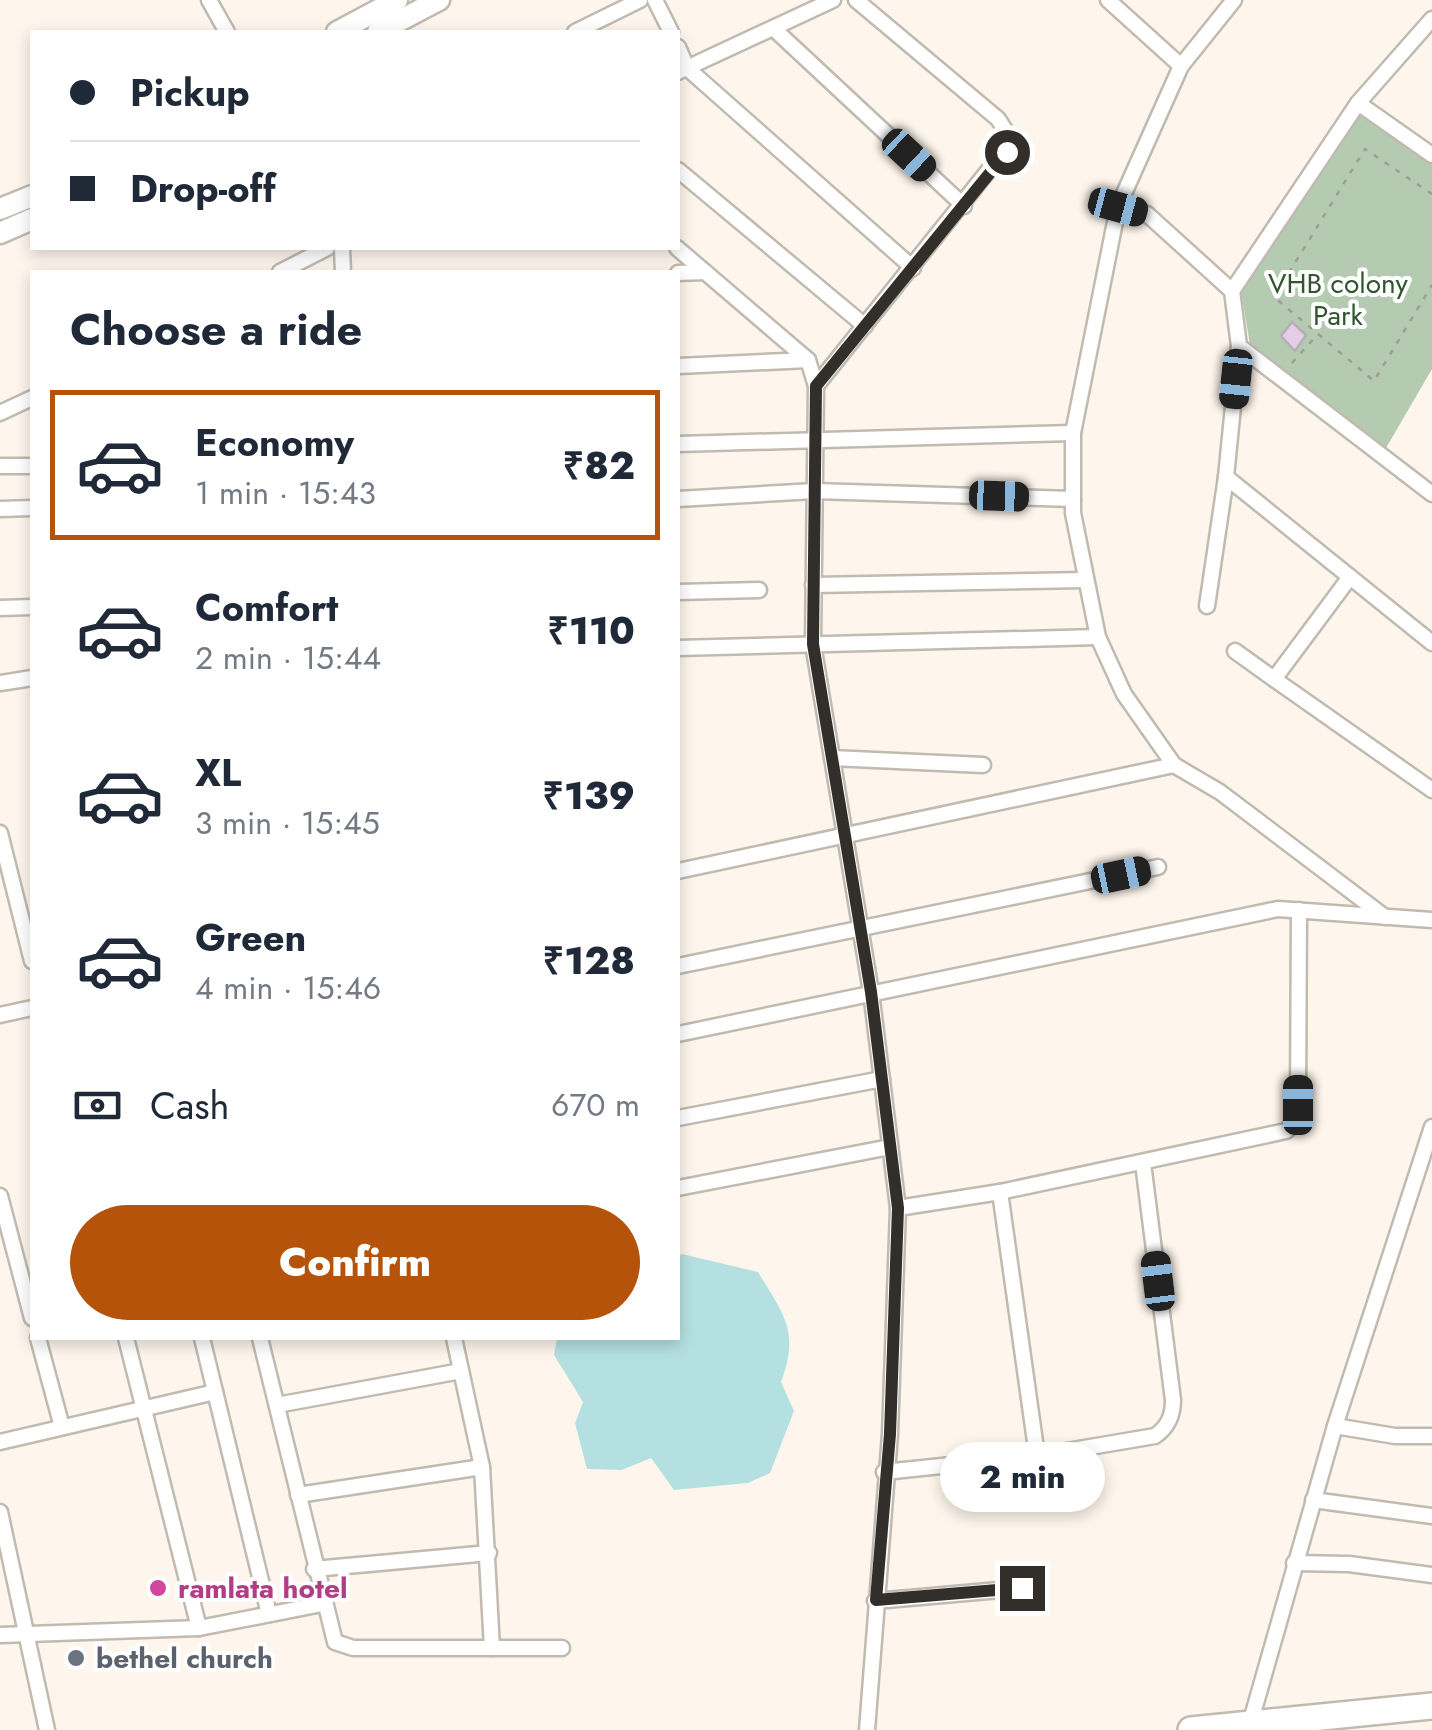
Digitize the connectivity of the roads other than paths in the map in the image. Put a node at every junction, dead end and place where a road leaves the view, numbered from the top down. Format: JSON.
{"nodes":[{"id":1,"x":209,"y":0,"type":"edge"},
{"id":2,"x":398,"y":0,"type":"edge"},
{"id":3,"x":439,"y":0,"type":"edge"},
{"id":4,"x":640,"y":0,"type":"edge"},
{"id":5,"x":655,"y":0,"type":"edge"},
{"id":6,"x":834,"y":0,"type":"edge"},
{"id":7,"x":856,"y":0,"type":"edge"},
{"id":8,"x":1108,"y":0,"type":"edge"},
{"id":9,"x":1234,"y":0,"type":"edge"},
{"id":10,"x":1432,"y":20,"type":"edge"},
{"id":11,"x":772,"y":28,"type":"junction"},
{"id":12,"x":226,"y":30,"type":"edge"},
{"id":13,"x":341,"y":30,"type":"edge"},
{"id":14,"x":382,"y":30,"type":"edge"},
{"id":15,"x":579,"y":30,"type":"edge"},
{"id":16,"x":669,"y":30,"type":"edge"},
{"id":17,"x":1181,"y":66,"type":"junction"},
{"id":18,"x":682,"y":70,"type":"edge"},
{"id":19,"x":1358,"y":103,"type":"junction"},
{"id":20,"x":1432,"y":155,"type":"edge"},
{"id":21,"x":680,"y":172,"type":"edge"},
{"id":22,"x":30,"y":197,"type":"edge"},
{"id":23,"x":964,"y":206,"type":"junction"},
{"id":24,"x":1118,"y":207,"type":"junction"},
{"id":25,"x":0,"y":209,"type":"edge"},
{"id":26,"x":30,"y":220,"type":"edge"},
{"id":27,"x":0,"y":234,"type":"edge"},
{"id":28,"x":323,"y":250,"type":"edge"},
{"id":29,"x":679,"y":250,"type":"edge"},
{"id":30,"x":913,"y":268,"type":"junction"},
{"id":31,"x":284,"y":270,"type":"edge"},
{"id":32,"x":705,"y":272,"type":"junction"},
{"id":33,"x":680,"y":273,"type":"edge"},
{"id":34,"x":1232,"y":292,"type":"junction"},
{"id":35,"x":865,"y":326,"type":"junction"},
{"id":36,"x":1239,"y":346,"type":"junction"},
{"id":37,"x":808,"y":360,"type":"junction"},
{"id":38,"x":680,"y":366,"type":"edge"},
{"id":39,"x":816,"y":386,"type":"junction"},
{"id":40,"x":30,"y":399,"type":"edge"},
{"id":41,"x":0,"y":413,"type":"edge"},
{"id":42,"x":1073,"y":434,"type":"junction"},
{"id":43,"x":815,"y":438,"type":"junction"},
{"id":44,"x":680,"y":444,"type":"edge"},
{"id":45,"x":0,"y":466,"type":"edge"},
{"id":46,"x":30,"y":466,"type":"edge"},
{"id":47,"x":1226,"y":477,"type":"junction"},
{"id":48,"x":814,"y":490,"type":"junction"},
{"id":49,"x":1432,"y":494,"type":"edge"},
{"id":50,"x":680,"y":499,"type":"edge"},
{"id":51,"x":1073,"y":499,"type":"junction"},
{"id":52,"x":30,"y":508,"type":"edge"},
{"id":53,"x":0,"y":509,"type":"edge"},
{"id":54,"x":1350,"y":577,"type":"junction"},
{"id":55,"x":1086,"y":580,"type":"junction"},
{"id":56,"x":813,"y":585,"type":"junction"},
{"id":57,"x":759,"y":590,"type":"dead end"},
{"id":58,"x":680,"y":592,"type":"edge"},
{"id":59,"x":1206,"y":606,"type":"dead end"},
{"id":60,"x":30,"y":607,"type":"edge"},
{"id":61,"x":0,"y":608,"type":"edge"},
{"id":62,"x":1098,"y":637,"type":"junction"},
{"id":63,"x":1432,"y":643,"type":"edge"},
{"id":64,"x":813,"y":644,"type":"junction"},
{"id":65,"x":680,"y":648,"type":"edge"},
{"id":66,"x":1235,"y":651,"type":"dead end"},
{"id":67,"x":30,"y":678,"type":"edge"},
{"id":68,"x":1274,"y":680,"type":"junction"},
{"id":69,"x":0,"y":682,"type":"edge"},
{"id":70,"x":832,"y":758,"type":"junction"},
{"id":71,"x":983,"y":765,"type":"dead end"},
{"id":72,"x":1174,"y":765,"type":"junction"},
{"id":73,"x":1430,"y":783,"type":"edge"},
{"id":74,"x":0,"y":832,"type":"edge"},
{"id":75,"x":846,"y":836,"type":"junction"},
{"id":76,"x":1158,"y":867,"type":"dead end"},
{"id":77,"x":680,"y":870,"type":"edge"},
{"id":78,"x":1299,"y":910,"type":"junction"},
{"id":79,"x":1385,"y":917,"type":"junction"},
{"id":80,"x":1432,"y":920,"type":"edge"},
{"id":81,"x":861,"y":931,"type":"junction"},
{"id":82,"x":30,"y":953,"type":"edge"},
{"id":83,"x":680,"y":966,"type":"edge"},
{"id":84,"x":871,"y":992,"type":"junction"},
{"id":85,"x":30,"y":1008,"type":"edge"},
{"id":86,"x":0,"y":1015,"type":"edge"},
{"id":87,"x":680,"y":1034,"type":"edge"},
{"id":88,"x":882,"y":1078,"type":"junction"},
{"id":89,"x":680,"y":1118,"type":"edge"},
{"id":90,"x":1432,"y":1128,"type":"edge"},
{"id":91,"x":890,"y":1147,"type":"junction"},
{"id":92,"x":1143,"y":1163,"type":"junction"},
{"id":93,"x":680,"y":1188,"type":"edge"},
{"id":94,"x":1000,"y":1192,"type":"junction"},
{"id":95,"x":0,"y":1196,"type":"edge"},
{"id":96,"x":898,"y":1208,"type":"junction"},
{"id":97,"x":30,"y":1310,"type":"edge"},
{"id":98,"x":39,"y":1340,"type":"edge"},
{"id":99,"x":127,"y":1340,"type":"edge"},
{"id":100,"x":202,"y":1340,"type":"edge"},
{"id":101,"x":260,"y":1340,"type":"edge"},
{"id":102,"x":454,"y":1340,"type":"edge"},
{"id":103,"x":461,"y":1371,"type":"junction"},
{"id":104,"x":215,"y":1392,"type":"junction"},
{"id":105,"x":276,"y":1406,"type":"junction"},
{"id":106,"x":144,"y":1407,"type":"junction"},
{"id":107,"x":1335,"y":1426,"type":"junction"},
{"id":108,"x":62,"y":1427,"type":"junction"},
{"id":109,"x":1432,"y":1436,"type":"edge"},
{"id":110,"x":0,"y":1442,"type":"edge"},
{"id":111,"x":1037,"y":1456,"type":"junction"},
{"id":112,"x":482,"y":1466,"type":"junction"},
{"id":113,"x":884,"y":1472,"type":"junction"},
{"id":114,"x":298,"y":1495,"type":"junction"},
{"id":115,"x":1313,"y":1500,"type":"junction"},
{"id":116,"x":0,"y":1512,"type":"edge"},
{"id":117,"x":1432,"y":1516,"type":"edge"},
{"id":118,"x":2,"y":1533,"type":"edge"},
{"id":119,"x":489,"y":1553,"type":"junction"},
{"id":120,"x":1294,"y":1563,"type":"junction"},
{"id":121,"x":314,"y":1569,"type":"junction"},
{"id":122,"x":1432,"y":1575,"type":"edge"},
{"id":123,"x":1022,"y":1588,"type":"dead end"},
{"id":124,"x":876,"y":1600,"type":"junction"},
{"id":125,"x":322,"y":1604,"type":"junction"},
{"id":126,"x":268,"y":1614,"type":"junction"},
{"id":127,"x":199,"y":1628,"type":"junction"},
{"id":128,"x":28,"y":1632,"type":"junction"},
{"id":129,"x":0,"y":1635,"type":"edge"},
{"id":130,"x":492,"y":1648,"type":"junction"},
{"id":131,"x":562,"y":1648,"type":"dead end"},
{"id":132,"x":1432,"y":1706,"type":"edge"},
{"id":133,"x":1250,"y":1724,"type":"junction"},
{"id":134,"x":48,"y":1730,"type":"edge"},
{"id":135,"x":867,"y":1730,"type":"edge"},
{"id":136,"x":1191,"y":1730,"type":"edge"}],
"edges":[{"from":1,"to":12,"type":"street"},
{"from":2,"to":13,"type":"street"},
{"from":3,"to":14,"type":"street"},
{"from":4,"to":15,"type":"street"},
{"from":5,"to":16,"type":"street"},
{"from":6,"to":11,"type":"street"},
{"from":7,"to":23,"type":"street"},
{"from":8,"to":17,"type":"street"},
{"from":9,"to":17,"type":"street"},
{"from":10,"to":19,"type":"street"},
{"from":11,"to":18,"type":"street"},
{"from":11,"to":23,"type":"street"},
{"from":17,"to":24,"type":"street"},
{"from":18,"to":30,"type":"street"},
{"from":19,"to":20,"type":"street"},
{"from":19,"to":34,"type":"street"},
{"from":21,"to":35,"type":"street"},
{"from":22,"to":25,"type":"street"},
{"from":23,"to":30,"type":"street"},
{"from":24,"to":34,"type":"street"},
{"from":24,"to":42,"type":"street"},
{"from":26,"to":27,"type":"street"},
{"from":28,"to":31,"type":"street"},
{"from":29,"to":32,"type":"street"},
{"from":30,"to":35,"type":"street"},
{"from":32,"to":33,"type":"street"},
{"from":32,"to":37,"type":"street"},
{"from":34,"to":36,"type":"street"},
{"from":35,"to":39,"type":"street"},
{"from":36,"to":47,"type":"street"},
{"from":36,"to":49,"type":"street"},
{"from":37,"to":38,"type":"street"},
{"from":37,"to":39,"type":"street"},
{"from":39,"to":43,"type":"street"},
{"from":40,"to":41,"type":"street"},
{"from":42,"to":43,"type":"street"},
{"from":42,"to":51,"type":"street"},
{"from":43,"to":44,"type":"street"},
{"from":43,"to":48,"type":"street"},
{"from":45,"to":46,"type":"street"},
{"from":47,"to":54,"type":"street"},
{"from":47,"to":59,"type":"street"},
{"from":48,"to":50,"type":"street"},
{"from":48,"to":51,"type":"street"},
{"from":48,"to":56,"type":"street"},
{"from":51,"to":55,"type":"street"},
{"from":52,"to":53,"type":"street"},
{"from":54,"to":63,"type":"street"},
{"from":54,"to":68,"type":"street"},
{"from":55,"to":56,"type":"street"},
{"from":55,"to":62,"type":"street"},
{"from":56,"to":64,"type":"street"},
{"from":57,"to":58,"type":"street"},
{"from":60,"to":61,"type":"street"},
{"from":62,"to":64,"type":"street"},
{"from":62,"to":72,"type":"street"},
{"from":64,"to":65,"type":"street"},
{"from":64,"to":70,"type":"street"},
{"from":66,"to":68,"type":"street"},
{"from":67,"to":69,"type":"street"},
{"from":68,"to":73,"type":"street"},
{"from":70,"to":71,"type":"street"},
{"from":70,"to":75,"type":"street"},
{"from":72,"to":75,"type":"street"},
{"from":72,"to":79,"type":"street"},
{"from":74,"to":82,"type":"street"},
{"from":75,"to":77,"type":"street"},
{"from":75,"to":81,"type":"street"},
{"from":76,"to":81,"type":"street"},
{"from":78,"to":79,"type":"street"},
{"from":78,"to":84,"type":"street"},
{"from":78,"to":92,"type":"street"},
{"from":79,"to":80,"type":"street"},
{"from":81,"to":83,"type":"street"},
{"from":81,"to":84,"type":"street"},
{"from":84,"to":87,"type":"street"},
{"from":84,"to":88,"type":"street"},
{"from":85,"to":86,"type":"street"},
{"from":88,"to":89,"type":"street"},
{"from":88,"to":91,"type":"street"},
{"from":90,"to":107,"type":"street"},
{"from":91,"to":93,"type":"street"},
{"from":91,"to":96,"type":"street"},
{"from":92,"to":94,"type":"street"},
{"from":92,"to":111,"type":"street"},
{"from":94,"to":96,"type":"street"},
{"from":94,"to":111,"type":"street"},
{"from":95,"to":97,"type":"street"},
{"from":96,"to":113,"type":"street"},
{"from":98,"to":108,"type":"street"},
{"from":99,"to":106,"type":"street"},
{"from":100,"to":104,"type":"street"},
{"from":101,"to":105,"type":"street"},
{"from":102,"to":103,"type":"street"},
{"from":103,"to":105,"type":"street"},
{"from":103,"to":112,"type":"street"},
{"from":104,"to":106,"type":"street"},
{"from":104,"to":126,"type":"street"},
{"from":105,"to":114,"type":"street"},
{"from":106,"to":108,"type":"street"},
{"from":106,"to":127,"type":"street"},
{"from":107,"to":109,"type":"street"},
{"from":107,"to":115,"type":"street"},
{"from":108,"to":110,"type":"street"},
{"from":111,"to":113,"type":"street"},
{"from":112,"to":114,"type":"street"},
{"from":112,"to":119,"type":"street"},
{"from":113,"to":124,"type":"street"},
{"from":114,"to":121,"type":"street"},
{"from":115,"to":117,"type":"street"},
{"from":115,"to":120,"type":"street"},
{"from":116,"to":118,"type":"street"},
{"from":118,"to":128,"type":"street"},
{"from":119,"to":121,"type":"street"},
{"from":119,"to":130,"type":"street"},
{"from":120,"to":122,"type":"street"},
{"from":120,"to":133,"type":"street"},
{"from":121,"to":125,"type":"street"},
{"from":123,"to":124,"type":"street"},
{"from":124,"to":135,"type":"street"},
{"from":125,"to":126,"type":"street"},
{"from":125,"to":130,"type":"street"},
{"from":126,"to":127,"type":"street"},
{"from":127,"to":128,"type":"street"},
{"from":128,"to":129,"type":"street"},
{"from":128,"to":134,"type":"street"},
{"from":130,"to":131,"type":"street"},
{"from":132,"to":133,"type":"highway"},
{"from":133,"to":136,"type":"highway"}]}
